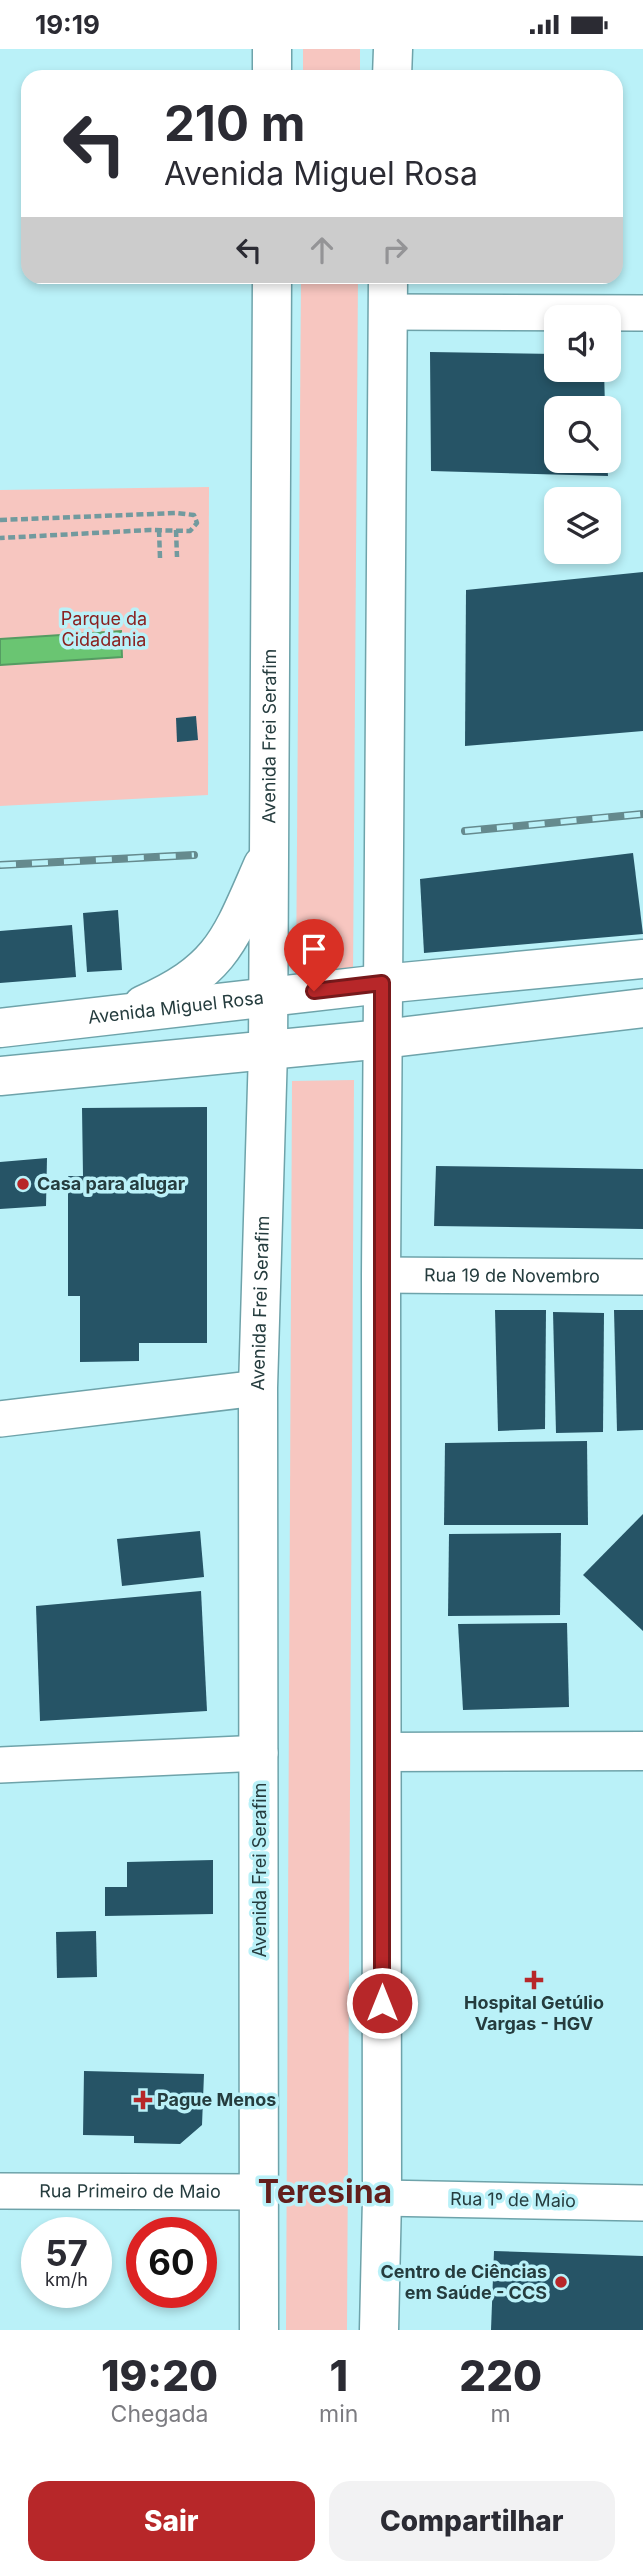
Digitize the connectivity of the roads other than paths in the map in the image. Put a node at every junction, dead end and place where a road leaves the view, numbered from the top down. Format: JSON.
{"nodes":[{"id":1,"x":272,"y":49,"type":"edge"},
{"id":2,"x":393,"y":49,"type":"edge"},
{"id":3,"x":272,"y":70,"type":"edge"},
{"id":4,"x":392,"y":70,"type":"edge"},
{"id":5,"x":272,"y":284,"type":"edge"},
{"id":6,"x":388,"y":294,"type":"edge"},
{"id":7,"x":643,"y":313,"type":"edge"},
{"id":8,"x":268,"y":854,"type":"junction"},
{"id":9,"x":643,"y":959,"type":"edge"},
{"id":10,"x":382,"y":983,"type":"junction"},
{"id":11,"x":268,"y":997,"type":"junction"},
{"id":12,"x":643,"y":1008,"type":"edge"},
{"id":13,"x":121,"y":1015,"type":"junction"},
{"id":14,"x":0,"y":1028,"type":"edge"},
{"id":15,"x":383,"y":1039,"type":"junction"},
{"id":16,"x":268,"y":1051,"type":"junction"},
{"id":17,"x":0,"y":1076,"type":"edge"},
{"id":18,"x":381,"y":1275,"type":"junction"},
{"id":19,"x":643,"y":1277,"type":"edge"},
{"id":20,"x":258,"y":1388,"type":"junction"},
{"id":21,"x":0,"y":1419,"type":"edge"},
{"id":22,"x":643,"y":1751,"type":"edge"},
{"id":23,"x":382,"y":1752,"type":"junction"},
{"id":24,"x":260,"y":1753,"type":"junction"},
{"id":25,"x":0,"y":1765,"type":"edge"},
{"id":26,"x":0,"y":2191,"type":"edge"},
{"id":27,"x":260,"y":2192,"type":"junction"},
{"id":28,"x":383,"y":2198,"type":"junction"},
{"id":29,"x":643,"y":2203,"type":"edge"},
{"id":30,"x":259,"y":2330,"type":"edge"},
{"id":31,"x":379,"y":2330,"type":"edge"}],
"edges":[{"from":1,"to":3,"type":"main road"},
{"from":2,"to":4,"type":"main road"},
{"from":5,"to":8,"type":"main road","name":"Avenida Frei Serafim"},
{"from":6,"to":7,"type":"street"},
{"from":6,"to":10,"type":"main road"},
{"from":8,"to":11,"type":"main road","name":"Avenida Frei Serafim"},
{"from":8,"to":13,"type":"main road"},
{"from":9,"to":10,"type":"main road","name":"Avenida Miguel Rosa"},
{"from":10,"to":11,"type":"main road","name":"Avenida Miguel Rosa"},
{"from":10,"to":15,"type":"main road"},
{"from":11,"to":13,"type":"main road","name":"Avenida Miguel Rosa"},
{"from":11,"to":16,"type":"main road","name":"Avenida Frei Serafim"},
{"from":12,"to":15,"type":"main road"},
{"from":13,"to":14,"type":"main road","name":"Avenida Miguel Rosa"},
{"from":15,"to":16,"type":"main road"},
{"from":15,"to":18,"type":"main road"},
{"from":16,"to":17,"type":"main road"},
{"from":16,"to":20,"type":"main road","name":"Avenida Frei Serafim"},
{"from":18,"to":19,"type":"street","name":"Rua 19 de Novembro"},
{"from":18,"to":23,"type":"main road"},
{"from":20,"to":21,"type":"street"},
{"from":20,"to":24,"type":"main road","name":"Avenida Frei Serafim"},
{"from":22,"to":23,"type":"main road"},
{"from":23,"to":28,"type":"main road"},
{"from":24,"to":25,"type":"street"},
{"from":24,"to":27,"type":"main road","name":"Avenida Frei Serafim"},
{"from":26,"to":27,"type":"street","name":"Rua Primeiro de Maio"},
{"from":27,"to":30,"type":"main road","name":"Avenida Frei Serafim"},
{"from":28,"to":29,"type":"street","name":"Rua 1º de Maio"},
{"from":28,"to":31,"type":"main road"}]}
